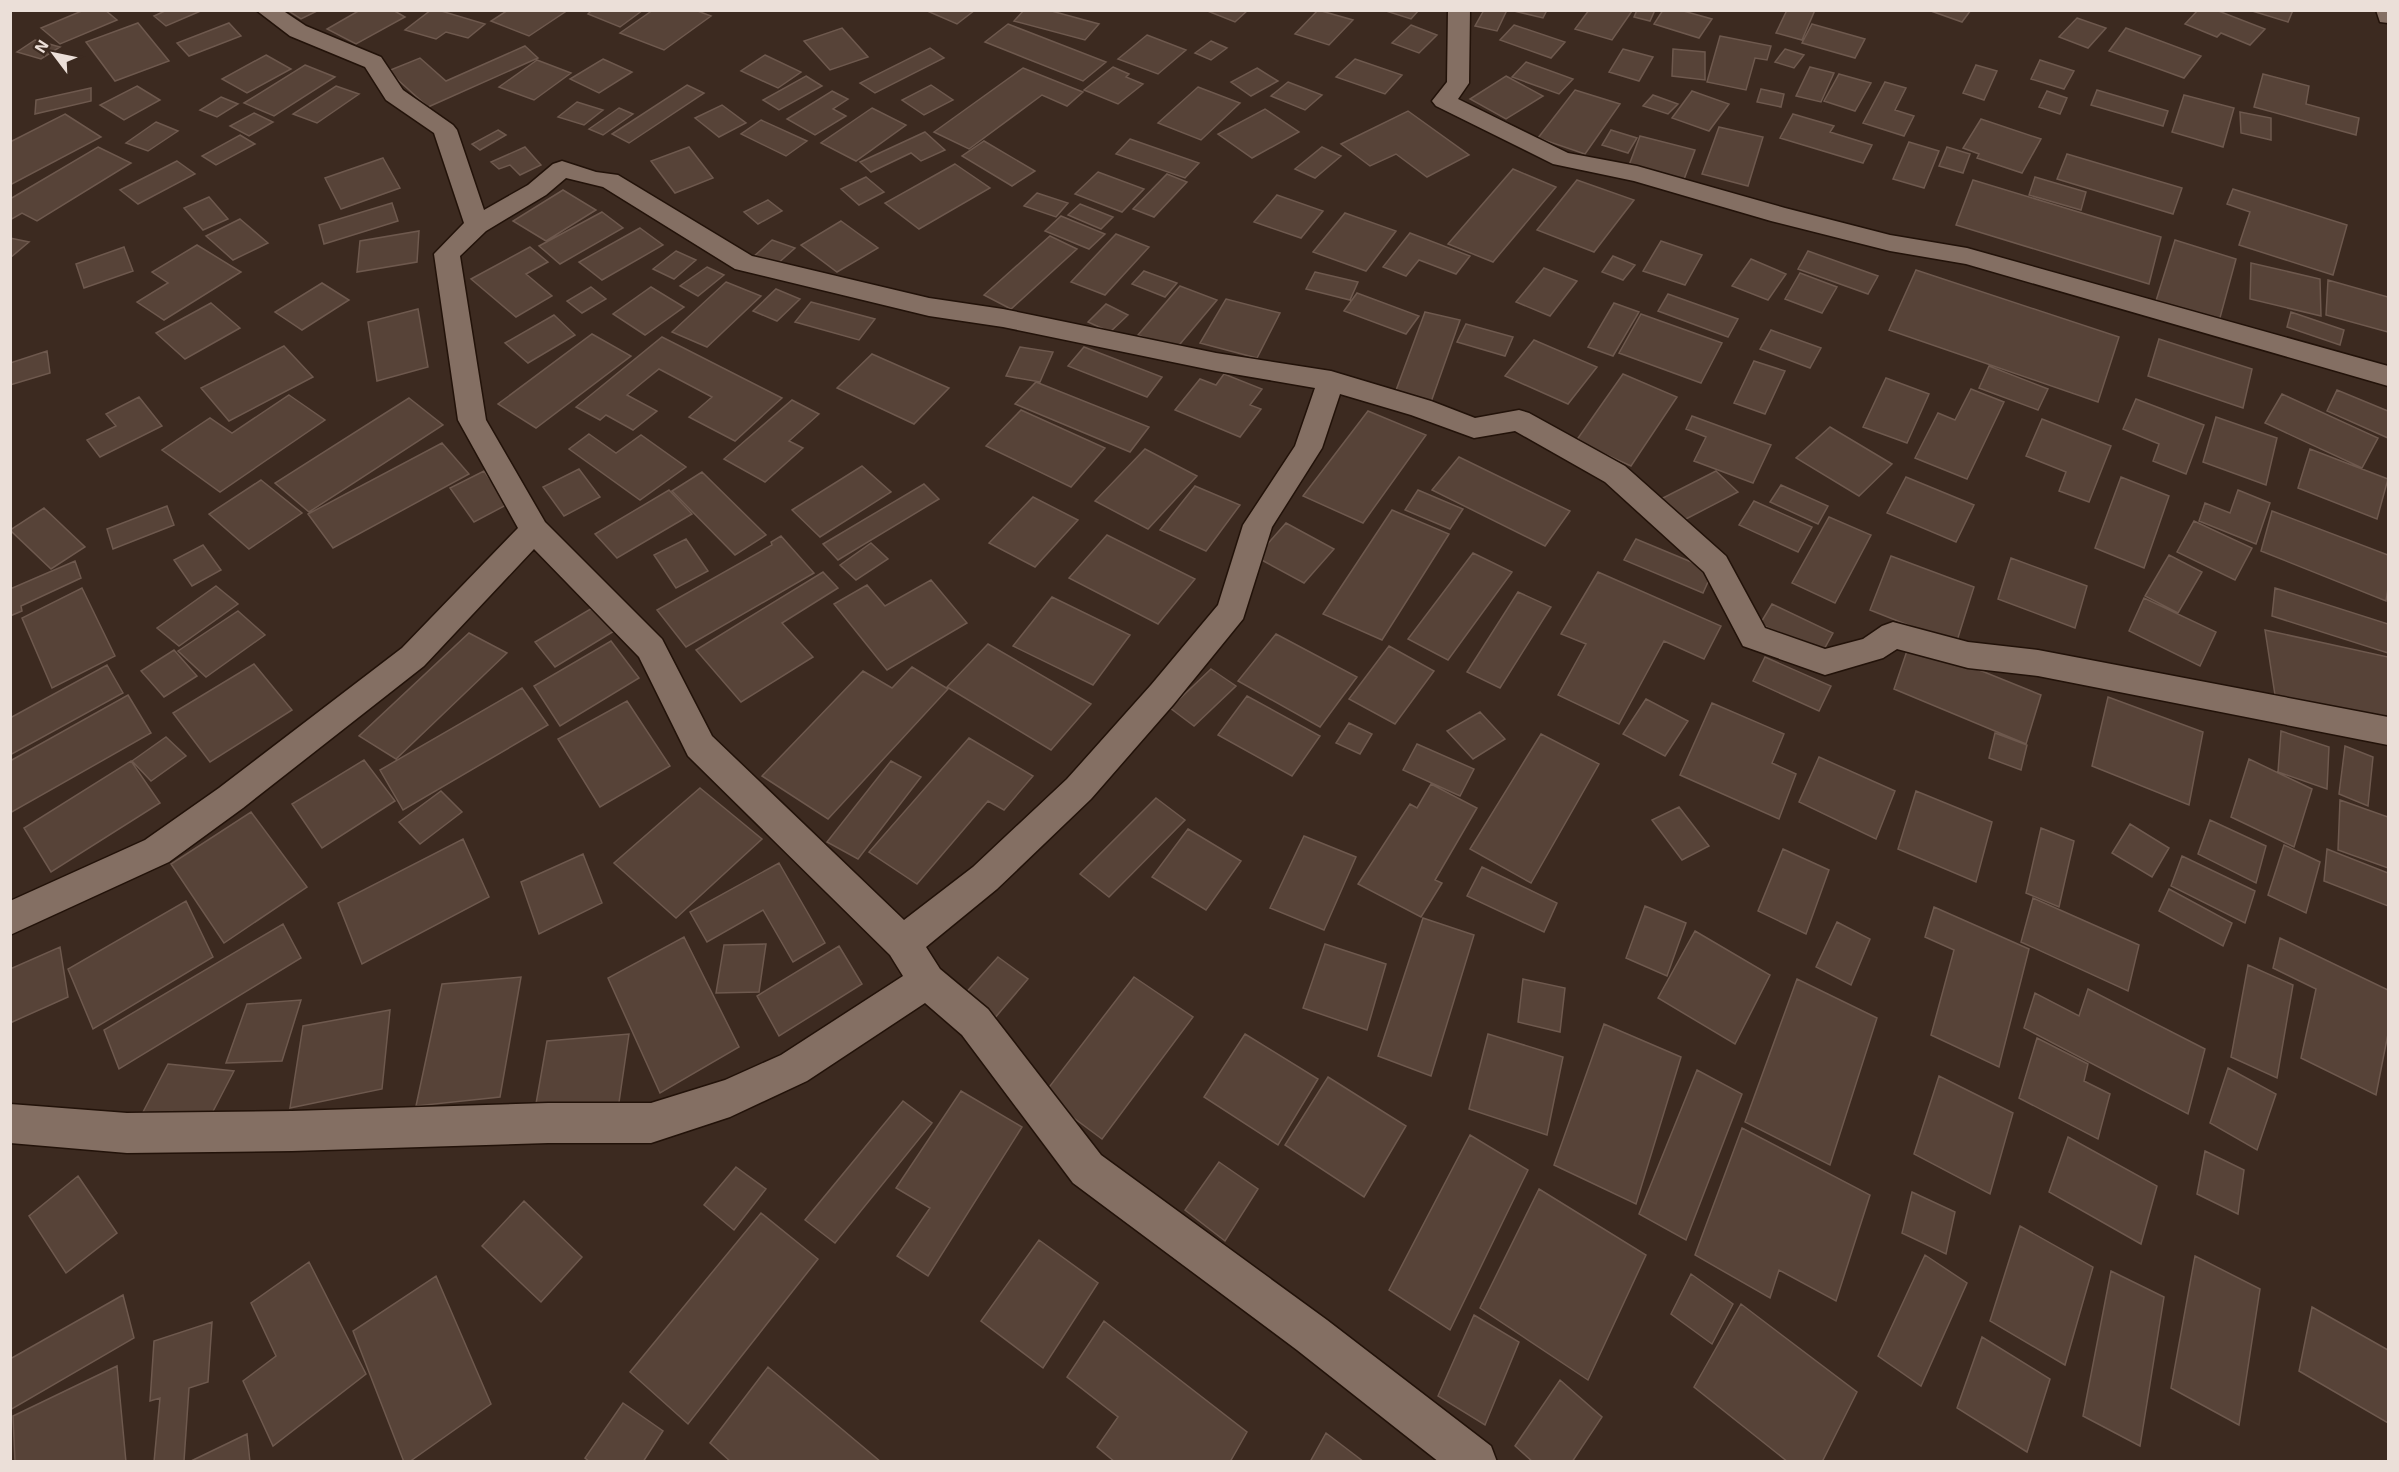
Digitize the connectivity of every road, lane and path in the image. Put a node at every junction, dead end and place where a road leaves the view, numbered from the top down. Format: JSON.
{"nodes":[{"id":1,"x":267,"y":10,"type":"edge"},
{"id":2,"x":1459,"y":10,"type":"edge"},
{"id":3,"x":2387,"y":10,"type":"edge"},
{"id":4,"x":2388,"y":17,"type":"edge"},
{"id":5,"x":477,"y":225,"type":"junction"},
{"id":6,"x":2388,"y":376,"type":"edge"},
{"id":7,"x":1331,"y":381,"type":"junction"},
{"id":8,"x":534,"y":530,"type":"junction"},
{"id":9,"x":2388,"y":732,"type":"edge"},
{"id":10,"x":10,"y":919,"type":"edge"},
{"id":11,"x":903,"y":943,"type":"junction"},
{"id":12,"x":927,"y":981,"type":"junction"},
{"id":13,"x":10,"y":1123,"type":"edge"},
{"id":14,"x":1475,"y":1461,"type":"edge"}],
"edges":[{"from":1,"to":5,"type":"street"},
{"from":2,"to":6,"type":"street"},
{"from":3,"to":4,"type":"street"},
{"from":5,"to":7,"type":"street"},
{"from":5,"to":8,"type":"street"},
{"from":7,"to":9,"type":"street"},
{"from":7,"to":11,"type":"street"},
{"from":8,"to":10,"type":"street"},
{"from":8,"to":11,"type":"street"},
{"from":11,"to":12,"type":"street"},
{"from":12,"to":13,"type":"street"},
{"from":12,"to":14,"type":"street"}]}
